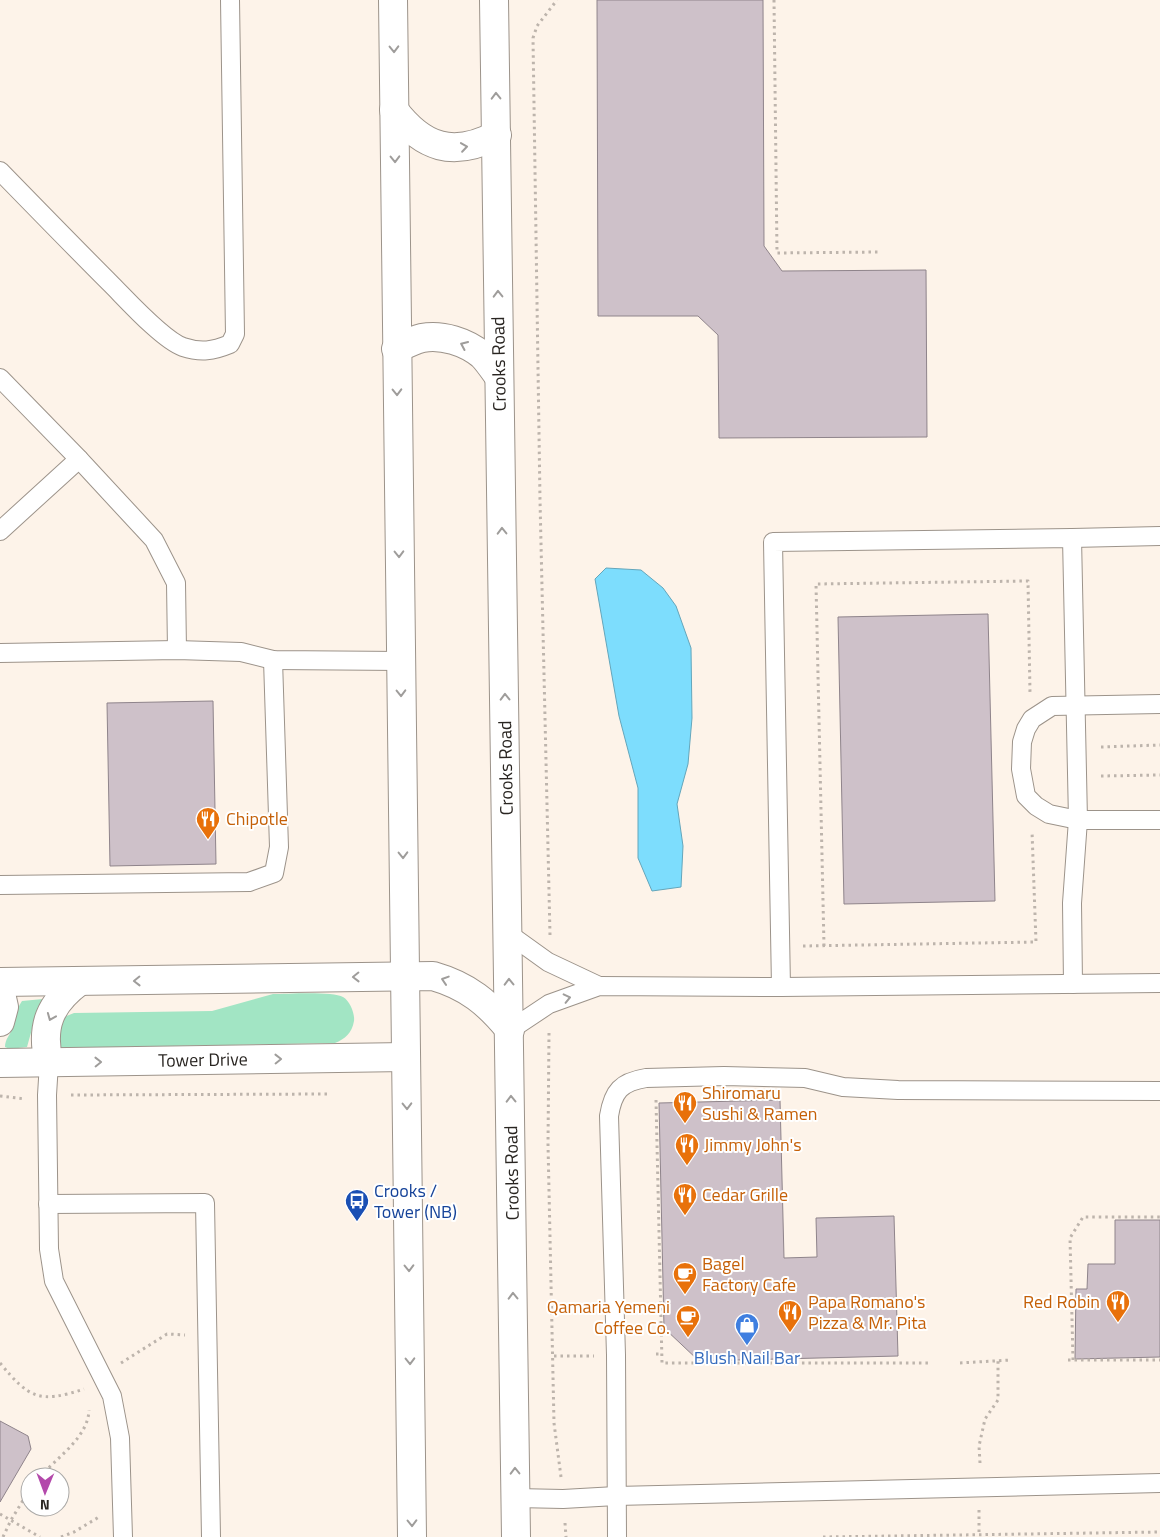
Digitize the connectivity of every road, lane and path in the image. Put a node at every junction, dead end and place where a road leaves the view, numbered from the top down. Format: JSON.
{"nodes":[{"id":1,"x":230,"y":0,"type":"edge"},
{"id":2,"x":393,"y":0,"type":"edge"},
{"id":3,"x":494,"y":0,"type":"edge"},
{"id":4,"x":556,"y":0,"type":"edge"},
{"id":5,"x":774,"y":0,"type":"edge"},
{"id":6,"x":394,"y":110,"type":"junction"},
{"id":7,"x":497,"y":135,"type":"junction"},
{"id":8,"x":0,"y":171,"type":"edge"},
{"id":9,"x":880,"y":252,"type":"dead end"},
{"id":10,"x":396,"y":349,"type":"junction"},
{"id":11,"x":499,"y":377,"type":"junction"},
{"id":12,"x":0,"y":378,"type":"edge"},
{"id":13,"x":79,"y":459,"type":"junction"},
{"id":14,"x":0,"y":531,"type":"edge"},
{"id":15,"x":1160,"y":536,"type":"edge"},
{"id":16,"x":1072,"y":538,"type":"junction"},
{"id":17,"x":177,"y":650,"type":"junction"},
{"id":18,"x":0,"y":654,"type":"edge"},
{"id":19,"x":273,"y":660,"type":"junction"},
{"id":20,"x":401,"y":661,"type":"junction"},
{"id":21,"x":1030,"y":699,"type":"dead end"},
{"id":22,"x":1160,"y":704,"type":"edge"},
{"id":23,"x":1075,"y":705,"type":"junction"},
{"id":24,"x":1160,"y":745,"type":"edge"},
{"id":25,"x":1101,"y":756,"type":"dead end"},
{"id":26,"x":1160,"y":775,"type":"edge"},
{"id":27,"x":1101,"y":776,"type":"dead end"},
{"id":28,"x":1078,"y":820,"type":"junction"},
{"id":29,"x":1160,"y":820,"type":"edge"},
{"id":30,"x":1032,"y":823,"type":"dead end"},
{"id":31,"x":0,"y":885,"type":"edge"},
{"id":32,"x":509,"y":934,"type":"junction"},
{"id":33,"x":550,"y":939,"type":"dead end"},
{"id":34,"x":797,"y":946,"type":"dead end"},
{"id":35,"x":824,"y":946,"type":"junction"},
{"id":36,"x":404,"y":976,"type":"junction"},
{"id":37,"x":80,"y":981,"type":"junction"},
{"id":38,"x":0,"y":982,"type":"edge"},
{"id":39,"x":1160,"y":983,"type":"edge"},
{"id":40,"x":1073,"y":984,"type":"junction"},
{"id":41,"x":599,"y":986,"type":"junction"},
{"id":42,"x":780,"y":987,"type":"junction"},
{"id":43,"x":0,"y":989,"type":"edge"},
{"id":44,"x":0,"y":1022,"type":"edge"},
{"id":45,"x":549,"y":1027,"type":"dead end"},
{"id":46,"x":510,"y":1030,"type":"junction"},
{"id":47,"x":406,"y":1057,"type":"junction"},
{"id":48,"x":49,"y":1062,"type":"junction"},
{"id":49,"x":0,"y":1063,"type":"edge"},
{"id":50,"x":1160,"y":1090,"type":"edge"},
{"id":51,"x":330,"y":1094,"type":"dead end"},
{"id":52,"x":48,"y":1095,"type":"junction"},
{"id":53,"x":0,"y":1096,"type":"edge"},
{"id":54,"x":656,"y":1097,"type":"dead end"},
{"id":55,"x":48,"y":1204,"type":"junction"},
{"id":56,"x":1160,"y":1217,"type":"edge"},
{"id":57,"x":656,"y":1354,"type":"dead end"},
{"id":58,"x":661,"y":1354,"type":"junction"},
{"id":59,"x":554,"y":1356,"type":"junction"},
{"id":60,"x":600,"y":1356,"type":"dead end"},
{"id":61,"x":998,"y":1360,"type":"junction"},
{"id":62,"x":1011,"y":1360,"type":"dead end"},
{"id":63,"x":1068,"y":1360,"type":"dead end"},
{"id":64,"x":1073,"y":1360,"type":"junction"},
{"id":65,"x":1160,"y":1360,"type":"edge"},
{"id":66,"x":930,"y":1363,"type":"dead end"},
{"id":67,"x":960,"y":1363,"type":"dead end"},
{"id":68,"x":560,"y":1472,"type":"dead end"},
{"id":69,"x":980,"y":1472,"type":"dead end"},
{"id":70,"x":1160,"y":1484,"type":"edge"},
{"id":71,"x":616,"y":1496,"type":"junction"},
{"id":72,"x":516,"y":1498,"type":"junction"},
{"id":73,"x":20,"y":1505,"type":"edge"},
{"id":74,"x":979,"y":1505,"type":"dead end"},
{"id":75,"x":0,"y":1514,"type":"edge"},
{"id":76,"x":122,"y":1516,"type":"junction"},
{"id":77,"x":11,"y":1520,"type":"junction"},
{"id":78,"x":566,"y":1531,"type":"dead end"},
{"id":79,"x":1160,"y":1532,"type":"edge"},
{"id":80,"x":979,"y":1536,"type":"junction"},
{"id":81,"x":3,"y":1537,"type":"edge"},
{"id":82,"x":40,"y":1537,"type":"edge"},
{"id":83,"x":61,"y":1537,"type":"edge"},
{"id":84,"x":123,"y":1537,"type":"edge"},
{"id":85,"x":211,"y":1537,"type":"edge"},
{"id":86,"x":412,"y":1537,"type":"edge"},
{"id":87,"x":516,"y":1537,"type":"edge"},
{"id":88,"x":566,"y":1537,"type":"edge"},
{"id":89,"x":617,"y":1537,"type":"edge"},
{"id":90,"x":823,"y":1537,"type":"edge"},
{"id":91,"x":847,"y":1537,"type":"edge"}],
"edges":[{"from":1,"to":8,"type":"lane"},
{"from":2,"to":6,"type":"main road","one_way":true},
{"from":7,"to":3,"type":"main road","name":"Crooks Road","one_way":true},
{"from":4,"to":33,"type":"path"},
{"from":5,"to":9,"type":"path"},
{"from":6,"to":7,"type":"main road","one_way":true},
{"from":6,"to":10,"type":"main road","one_way":true},
{"from":11,"to":7,"type":"main road","name":"Crooks Road","one_way":true},
{"from":11,"to":10,"type":"main road","one_way":true},
{"from":10,"to":20,"type":"main road","one_way":true},
{"from":32,"to":11,"type":"main road","name":"Crooks Road","one_way":true},
{"from":12,"to":13,"type":"lane"},
{"from":13,"to":14,"type":"lane"},
{"from":13,"to":17,"type":"lane"},
{"from":15,"to":16,"type":"lane"},
{"from":16,"to":23,"type":"lane"},
{"from":16,"to":42,"type":"lane"},
{"from":17,"to":18,"type":"lane"},
{"from":17,"to":19,"type":"lane"},
{"from":19,"to":20,"type":"lane"},
{"from":19,"to":31,"type":"lane"},
{"from":20,"to":36,"type":"main road","one_way":true},
{"from":21,"to":35,"type":"path"},
{"from":22,"to":23,"type":"lane"},
{"from":23,"to":28,"type":"lane"},
{"from":23,"to":28,"type":"lane"},
{"from":24,"to":25,"type":"path"},
{"from":26,"to":27,"type":"path"},
{"from":28,"to":29,"type":"lane"},
{"from":28,"to":40,"type":"lane"},
{"from":30,"to":35,"type":"path"},
{"from":32,"to":41,"type":"lane"},
{"from":46,"to":32,"type":"main road","name":"Crooks Road","one_way":true},
{"from":34,"to":35,"type":"path"},
{"from":36,"to":37,"type":"main road","one_way":true},
{"from":46,"to":36,"type":"main road","one_way":true},
{"from":36,"to":47,"type":"main road"},
{"from":37,"to":38,"type":"main road"},
{"from":37,"to":48,"type":"main road","one_way":true},
{"from":39,"to":40,"type":"lane"},
{"from":40,"to":42,"type":"lane"},
{"from":41,"to":42,"type":"lane"},
{"from":46,"to":41,"type":"lane","one_way":true},
{"from":43,"to":44,"type":"main road"},
{"from":45,"to":59,"type":"path"},
{"from":72,"to":46,"type":"main road","name":"Crooks Road","one_way":true},
{"from":48,"to":47,"type":"main road","name":"Tower Drive","one_way":true},
{"from":47,"to":86,"type":"main road","one_way":true},
{"from":48,"to":49,"type":"main road","name":"Tower Drive"},
{"from":48,"to":52,"type":"lane"},
{"from":50,"to":71,"type":"lane"},
{"from":51,"to":52,"type":"path"},
{"from":52,"to":53,"type":"path"},
{"from":52,"to":55,"type":"lane"},
{"from":54,"to":58,"type":"path"},
{"from":55,"to":76,"type":"lane"},
{"from":55,"to":85,"type":"lane"},
{"from":56,"to":64,"type":"path"},
{"from":57,"to":58,"type":"path"},
{"from":58,"to":66,"type":"path"},
{"from":59,"to":60,"type":"path"},
{"from":59,"to":68,"type":"path"},
{"from":61,"to":62,"type":"path"},
{"from":61,"to":67,"type":"path"},
{"from":61,"to":69,"type":"path"},
{"from":63,"to":64,"type":"path"},
{"from":64,"to":65,"type":"path"},
{"from":70,"to":71,"type":"lane"},
{"from":71,"to":72,"type":"lane"},
{"from":71,"to":89,"type":"lane"},
{"from":72,"to":87,"type":"main road","name":"Crooks Road"},
{"from":73,"to":77,"type":"path"},
{"from":74,"to":80,"type":"path"},
{"from":75,"to":77,"type":"path"},
{"from":76,"to":83,"type":"path"},
{"from":76,"to":84,"type":"lane"},
{"from":77,"to":81,"type":"path"},
{"from":77,"to":82,"type":"path"},
{"from":78,"to":88,"type":"path"},
{"from":79,"to":80,"type":"path"},
{"from":80,"to":91,"type":"path"},
{"from":90,"to":91,"type":"path"}]}
